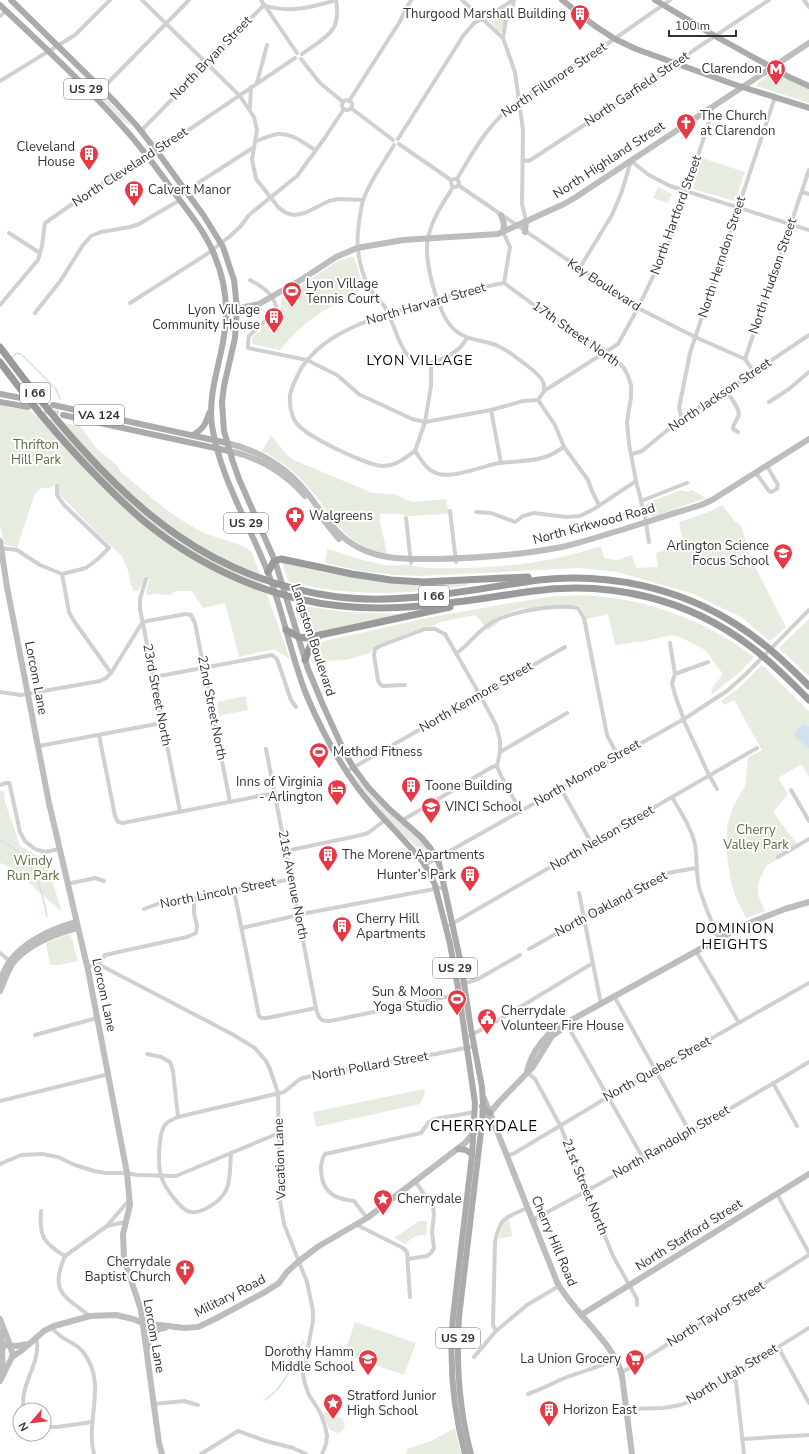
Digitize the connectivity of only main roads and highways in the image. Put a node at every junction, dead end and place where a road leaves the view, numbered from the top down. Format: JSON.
{"nodes":[{"id":1,"x":11,"y":0,"type":"edge"},
{"id":2,"x":562,"y":0,"type":"edge"},
{"id":3,"x":655,"y":0,"type":"edge"},
{"id":4,"x":0,"y":5,"type":"edge"},
{"id":5,"x":809,"y":86,"type":"edge"},
{"id":6,"x":809,"y":108,"type":"edge"},
{"id":7,"x":0,"y":347,"type":"edge"},
{"id":8,"x":0,"y":362,"type":"edge"},
{"id":9,"x":0,"y":394,"type":"edge"},
{"id":10,"x":21,"y":398,"type":"dead end"},
{"id":11,"x":0,"y":402,"type":"edge"},
{"id":12,"x":53,"y":405,"type":"dead end"},
{"id":13,"x":28,"y":407,"type":"tunnel mouth"},
{"id":14,"x":211,"y":408,"type":"junction"},
{"id":15,"x":63,"y":415,"type":"tunnel mouth"},
{"id":16,"x":193,"y":435,"type":"junction"},
{"id":17,"x":215,"y":440,"type":"junction"},
{"id":18,"x":227,"y":442,"type":"junction"},
{"id":19,"x":217,"y":448,"type":"junction"},
{"id":20,"x":229,"y":451,"type":"junction"},
{"id":21,"x":275,"y":561,"type":"junction"},
{"id":22,"x":268,"y":572,"type":"junction"},
{"id":23,"x":566,"y":578,"type":"junction"},
{"id":24,"x":508,"y":594,"type":"junction"},
{"id":25,"x":286,"y":630,"type":"junction"},
{"id":26,"x":325,"y":634,"type":"junction"},
{"id":27,"x":299,"y":637,"type":"junction"},
{"id":28,"x":305,"y":660,"type":"junction"},
{"id":29,"x":299,"y":674,"type":"junction"},
{"id":30,"x":310,"y":674,"type":"junction"},
{"id":31,"x":809,"y":686,"type":"edge"},
{"id":32,"x":809,"y":700,"type":"edge"},
{"id":33,"x":449,"y":925,"type":"junction"},
{"id":34,"x":463,"y":994,"type":"junction"},
{"id":35,"x":474,"y":1089,"type":"junction"},
{"id":36,"x":483,"y":1108,"type":"junction"},
{"id":37,"x":490,"y":1114,"type":"road end"},
{"id":38,"x":458,"y":1149,"type":"road end"},
{"id":39,"x":472,"y":1155,"type":"junction"},
{"id":40,"x":465,"y":1454,"type":"edge"},
{"id":41,"x":471,"y":1454,"type":"edge"}],
"edges":[{"from":1,"to":18,"type":"main road","name":"Langston Boulevard","number":"US 29"},
{"from":2,"to":6,"type":"main road"},
{"from":3,"to":5,"type":"main road"},
{"from":4,"to":14,"type":"main road","name":"Langston Boulevard","number":"US 29"},
{"from":7,"to":23,"type":"highway","number":"I 66"},
{"from":8,"to":24,"type":"highway","number":"I 66"},
{"from":9,"to":10,"type":"main road"},
{"from":11,"to":13,"type":"main road"},
{"from":12,"to":16,"type":"main road","number":"VA 124"},
{"from":14,"to":16,"type":"main road"},
{"from":14,"to":17,"type":"main road","name":"Langston Boulevard","number":"US 29"},
{"from":15,"to":19,"type":"main road","number":"VA 124"},
{"from":16,"to":17,"type":"main road","number":"VA 124"},
{"from":17,"to":18,"type":"main road","name":"North Kirkwood Road","number":"VA 124"},
{"from":17,"to":19,"type":"main road","name":"Langston Boulevard","number":"US 29"},
{"from":18,"to":20,"type":"main road","name":"Langston Boulevard","number":"US 29"},
{"from":19,"to":20,"type":"main road","number":"VA 124"},
{"from":19,"to":22,"type":"main road","name":"Langston Boulevard","number":"US 29"},
{"from":20,"to":21,"type":"main road","name":"Langston Boulevard","number":"US 29"},
{"from":21,"to":22,"type":"highway"},
{"from":21,"to":23,"type":"highway"},
{"from":21,"to":27,"type":"main road","name":"Langston Boulevard","number":"US 29"},
{"from":22,"to":25,"type":"main road","name":"Langston Boulevard","number":"US 29"},
{"from":23,"to":31,"type":"highway","number":"I 66"},
{"from":24,"to":26,"type":"highway"},
{"from":24,"to":32,"type":"highway","number":"I 66"},
{"from":25,"to":27,"type":"highway"},
{"from":25,"to":29,"type":"main road","name":"Langston Boulevard","number":"US 29"},
{"from":26,"to":27,"type":"highway"},
{"from":26,"to":28,"type":"highway"},
{"from":27,"to":28,"type":"main road","name":"Langston Boulevard","number":"US 29"},
{"from":28,"to":30,"type":"main road","name":"Langston Boulevard","number":"US 29"},
{"from":29,"to":30,"type":"main road"},
{"from":29,"to":33,"type":"main road","name":"Langston Boulevard","number":"US 29"},
{"from":30,"to":33,"type":"main road","name":"Langston Boulevard","number":"US 29"},
{"from":33,"to":34,"type":"main road","name":"Langston Boulevard","number":"US 29"},
{"from":34,"to":35,"type":"main road","name":"Langston Boulevard","number":"US 29"},
{"from":34,"to":36,"type":"main road","name":"Langston Boulevard","number":"US 29"},
{"from":35,"to":36,"type":"main road"},
{"from":35,"to":39,"type":"main road","name":"Langston Boulevard","number":"US 29"},
{"from":36,"to":37,"type":"main road"},
{"from":36,"to":41,"type":"main road","name":"Langston Boulevard","number":"US 29"},
{"from":38,"to":39,"type":"main road"},
{"from":39,"to":40,"type":"main road","name":"Langston Boulevard","number":"US 29"}]}
